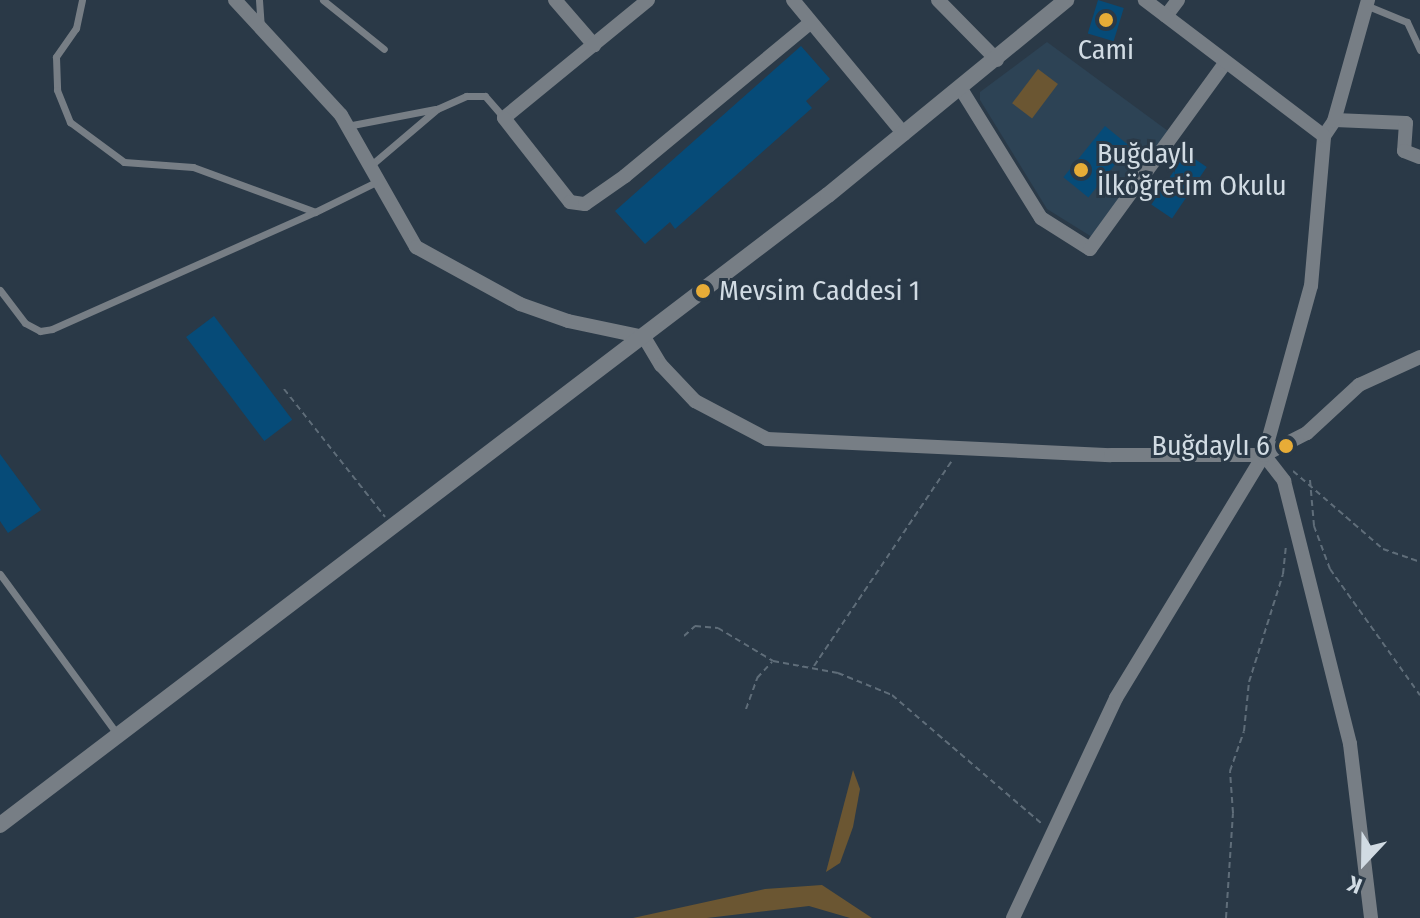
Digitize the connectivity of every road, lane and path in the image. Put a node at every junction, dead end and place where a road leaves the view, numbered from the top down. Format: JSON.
{"nodes":[{"id":1,"x":82,"y":0,"type":"edge"},
{"id":2,"x":235,"y":0,"type":"edge"},
{"id":3,"x":259,"y":0,"type":"edge"},
{"id":4,"x":323,"y":0,"type":"edge"},
{"id":5,"x":555,"y":0,"type":"edge"},
{"id":6,"x":648,"y":0,"type":"edge"},
{"id":7,"x":793,"y":0,"type":"edge"},
{"id":8,"x":938,"y":0,"type":"edge"},
{"id":9,"x":1066,"y":0,"type":"edge"},
{"id":10,"x":1145,"y":0,"type":"edge"},
{"id":11,"x":1178,"y":0,"type":"edge"},
{"id":12,"x":1367,"y":3,"type":"edge"},
{"id":13,"x":1166,"y":16,"type":"junction"},
{"id":14,"x":811,"y":22,"type":"junction"},
{"id":15,"x":1407,"y":22,"type":"junction"},
{"id":16,"x":261,"y":29,"type":"junction"},
{"id":17,"x":1420,"y":29,"type":"edge"},
{"id":18,"x":594,"y":45,"type":"junction"},
{"id":19,"x":384,"y":49,"type":"dead end"},
{"id":20,"x":1420,"y":50,"type":"edge"},
{"id":21,"x":997,"y":60,"type":"junction"},
{"id":22,"x":1226,"y":62,"type":"junction"},
{"id":23,"x":961,"y":89,"type":"junction"},
{"id":24,"x":437,"y":109,"type":"junction"},
{"id":25,"x":504,"y":118,"type":"junction"},
{"id":26,"x":1335,"y":120,"type":"junction"},
{"id":27,"x":347,"y":126,"type":"junction"},
{"id":28,"x":904,"y":134,"type":"junction"},
{"id":29,"x":1324,"y":136,"type":"junction"},
{"id":30,"x":1420,"y":157,"type":"edge"},
{"id":31,"x":370,"y":166,"type":"junction"},
{"id":32,"x":378,"y":181,"type":"junction"},
{"id":33,"x":315,"y":212,"type":"junction"},
{"id":34,"x":0,"y":290,"type":"edge"},
{"id":35,"x":644,"y":337,"type":"junction"},
{"id":36,"x":1420,"y":357,"type":"edge"},
{"id":37,"x":284,"y":389,"type":"dead end"},
{"id":38,"x":959,"y":450,"type":"junction"},
{"id":39,"x":1264,"y":455,"type":"junction"},
{"id":40,"x":1293,"y":516,"type":"junction"},
{"id":41,"x":393,"y":527,"type":"junction"},
{"id":42,"x":1420,"y":562,"type":"edge"},
{"id":43,"x":0,"y":574,"type":"edge"},
{"id":44,"x":684,"y":636,"type":"dead end"},
{"id":45,"x":773,"y":661,"type":"junction"},
{"id":46,"x":813,"y":667,"type":"junction"},
{"id":47,"x":1420,"y":695,"type":"edge"},
{"id":48,"x":746,"y":709,"type":"dead end"},
{"id":49,"x":118,"y":735,"type":"junction"},
{"id":50,"x":0,"y":825,"type":"edge"},
{"id":51,"x":1052,"y":832,"type":"junction"},
{"id":52,"x":1018,"y":916,"type":"edge"},
{"id":53,"x":1226,"y":918,"type":"edge"},
{"id":54,"x":1371,"y":918,"type":"edge"}],
"edges":[{"from":1,"to":33,"type":"lane"},
{"from":2,"to":16,"type":"street"},
{"from":3,"to":16,"type":"lane"},
{"from":4,"to":19,"type":"lane"},
{"from":5,"to":18,"type":"street"},
{"from":6,"to":18,"type":"street"},
{"from":7,"to":14,"type":"street"},
{"from":8,"to":21,"type":"street"},
{"from":9,"to":21,"type":"street"},
{"from":10,"to":13,"type":"street"},
{"from":11,"to":13,"type":"street"},
{"from":12,"to":15,"type":"lane"},
{"from":12,"to":26,"type":"street"},
{"from":13,"to":22,"type":"street"},
{"from":14,"to":25,"type":"street"},
{"from":14,"to":28,"type":"street"},
{"from":15,"to":17,"type":"lane"},
{"from":15,"to":20,"type":"lane"},
{"from":16,"to":27,"type":"street"},
{"from":18,"to":25,"type":"street"},
{"from":21,"to":23,"type":"street"},
{"from":22,"to":23,"type":"street"},
{"from":22,"to":29,"type":"street"},
{"from":23,"to":28,"type":"street"},
{"from":24,"to":25,"type":"lane"},
{"from":24,"to":27,"type":"lane"},
{"from":24,"to":31,"type":"lane"},
{"from":26,"to":29,"type":"street"},
{"from":26,"to":30,"type":"street"},
{"from":27,"to":31,"type":"street"},
{"from":28,"to":35,"type":"street"},
{"from":29,"to":39,"type":"street"},
{"from":31,"to":32,"type":"street"},
{"from":32,"to":33,"type":"lane"},
{"from":32,"to":35,"type":"street"},
{"from":33,"to":34,"type":"lane"},
{"from":35,"to":38,"type":"street"},
{"from":35,"to":41,"type":"street"},
{"from":36,"to":39,"type":"street"},
{"from":37,"to":41,"type":"path"},
{"from":38,"to":39,"type":"street"},
{"from":38,"to":46,"type":"path"},
{"from":39,"to":40,"type":"street"},
{"from":39,"to":51,"type":"street"},
{"from":40,"to":53,"type":"path"},
{"from":40,"to":54,"type":"street"},
{"from":41,"to":49,"type":"street"},
{"from":42,"to":47,"type":"path"},
{"from":43,"to":49,"type":"lane"},
{"from":44,"to":45,"type":"path"},
{"from":45,"to":46,"type":"path"},
{"from":45,"to":48,"type":"path"},
{"from":46,"to":51,"type":"path"},
{"from":49,"to":50,"type":"street"},
{"from":51,"to":52,"type":"street"}]}
